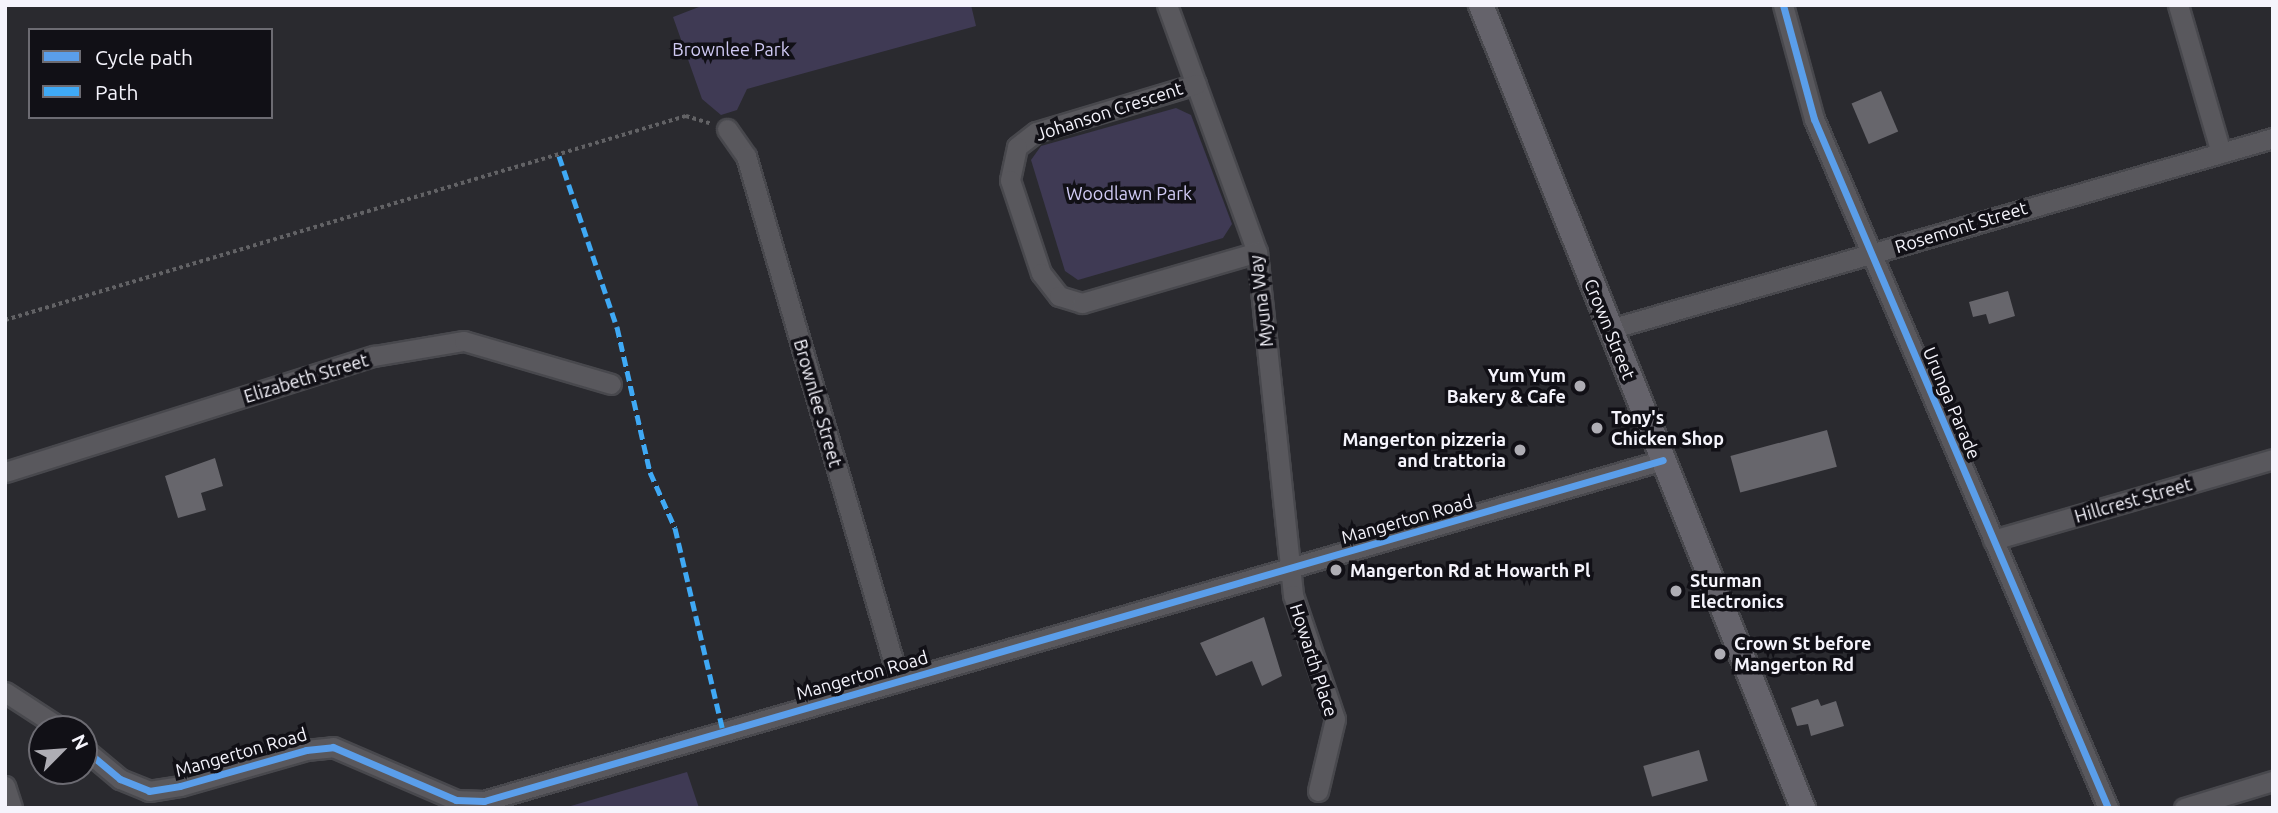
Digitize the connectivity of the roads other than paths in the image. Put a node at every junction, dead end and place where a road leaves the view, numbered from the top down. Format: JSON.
{"nodes":[{"id":1,"x":1167,"y":5,"type":"edge"},
{"id":2,"x":1481,"y":5,"type":"edge"},
{"id":3,"x":1783,"y":5,"type":"edge"},
{"id":4,"x":2178,"y":5,"type":"edge"},
{"id":5,"x":1196,"y":83,"type":"junction"},
{"id":6,"x":727,"y":129,"type":"road end"},
{"id":7,"x":2273,"y":138,"type":"edge"},
{"id":8,"x":2221,"y":153,"type":"junction"},
{"id":9,"x":1257,"y":252,"type":"junction"},
{"id":10,"x":1871,"y":254,"type":"junction"},
{"id":11,"x":1610,"y":329,"type":"junction"},
{"id":12,"x":611,"y":384,"type":"dead end"},
{"id":13,"x":2273,"y":459,"type":"edge"},
{"id":14,"x":1662,"y":460,"type":"junction"},
{"id":15,"x":5,"y":472,"type":"edge"},
{"id":16,"x":1993,"y":540,"type":"junction"},
{"id":17,"x":1291,"y":569,"type":"junction"},
{"id":18,"x":900,"y":681,"type":"junction"},
{"id":19,"x":5,"y":692,"type":"edge"},
{"id":20,"x":40,"y":715,"type":"edge"},
{"id":21,"x":98,"y":761,"type":"edge"},
{"id":22,"x":2273,"y":781,"type":"edge"},
{"id":23,"x":5,"y":786,"type":"edge"},
{"id":24,"x":1318,"y":790,"type":"dead end"},
{"id":25,"x":515,"y":792,"type":"junction"},
{"id":26,"x":12,"y":808,"type":"edge"},
{"id":27,"x":528,"y":808,"type":"edge"},
{"id":28,"x":1803,"y":808,"type":"edge"},
{"id":29,"x":2108,"y":808,"type":"edge"},
{"id":30,"x":2184,"y":808,"type":"edge"}],
"edges":[{"from":1,"to":5,"type":"street","name":"Myuna Way"},
{"from":2,"to":11,"type":"main road","name":"Crown Street"},
{"from":3,"to":10,"type":"street","name":"Urunga Parade"},
{"from":4,"to":8,"type":"street"},
{"from":5,"to":9,"type":"street","name":"Myuna Way"},
{"from":5,"to":9,"type":"street","name":"Johanson Crescent"},
{"from":6,"to":18,"type":"street","name":"Brownlee Street"},
{"from":7,"to":8,"type":"street","name":"Rosemont Street"},
{"from":8,"to":10,"type":"street","name":"Rosemont Street"},
{"from":9,"to":17,"type":"street","name":"Myuna Way"},
{"from":10,"to":11,"type":"street","name":"Rosemont Street"},
{"from":10,"to":16,"type":"street","name":"Urunga Parade"},
{"from":11,"to":14,"type":"main road","name":"Crown Street"},
{"from":12,"to":15,"type":"street","name":"Elizabeth Street"},
{"from":13,"to":16,"type":"street","name":"Hillcrest Street"},
{"from":14,"to":17,"type":"street","name":"Mangerton Road"},
{"from":14,"to":28,"type":"main road","name":"Crown Street"},
{"from":16,"to":29,"type":"street","name":"Urunga Parade"},
{"from":17,"to":18,"type":"street","name":"Mangerton Road"},
{"from":17,"to":24,"type":"street","name":"Howarth Place"},
{"from":18,"to":25,"type":"street","name":"Mangerton Road"},
{"from":19,"to":20,"type":"street"},
{"from":21,"to":25,"type":"street","name":"Mangerton Road"},
{"from":22,"to":30,"type":"street"},
{"from":23,"to":26,"type":"street"},
{"from":25,"to":27,"type":"street"}]}
